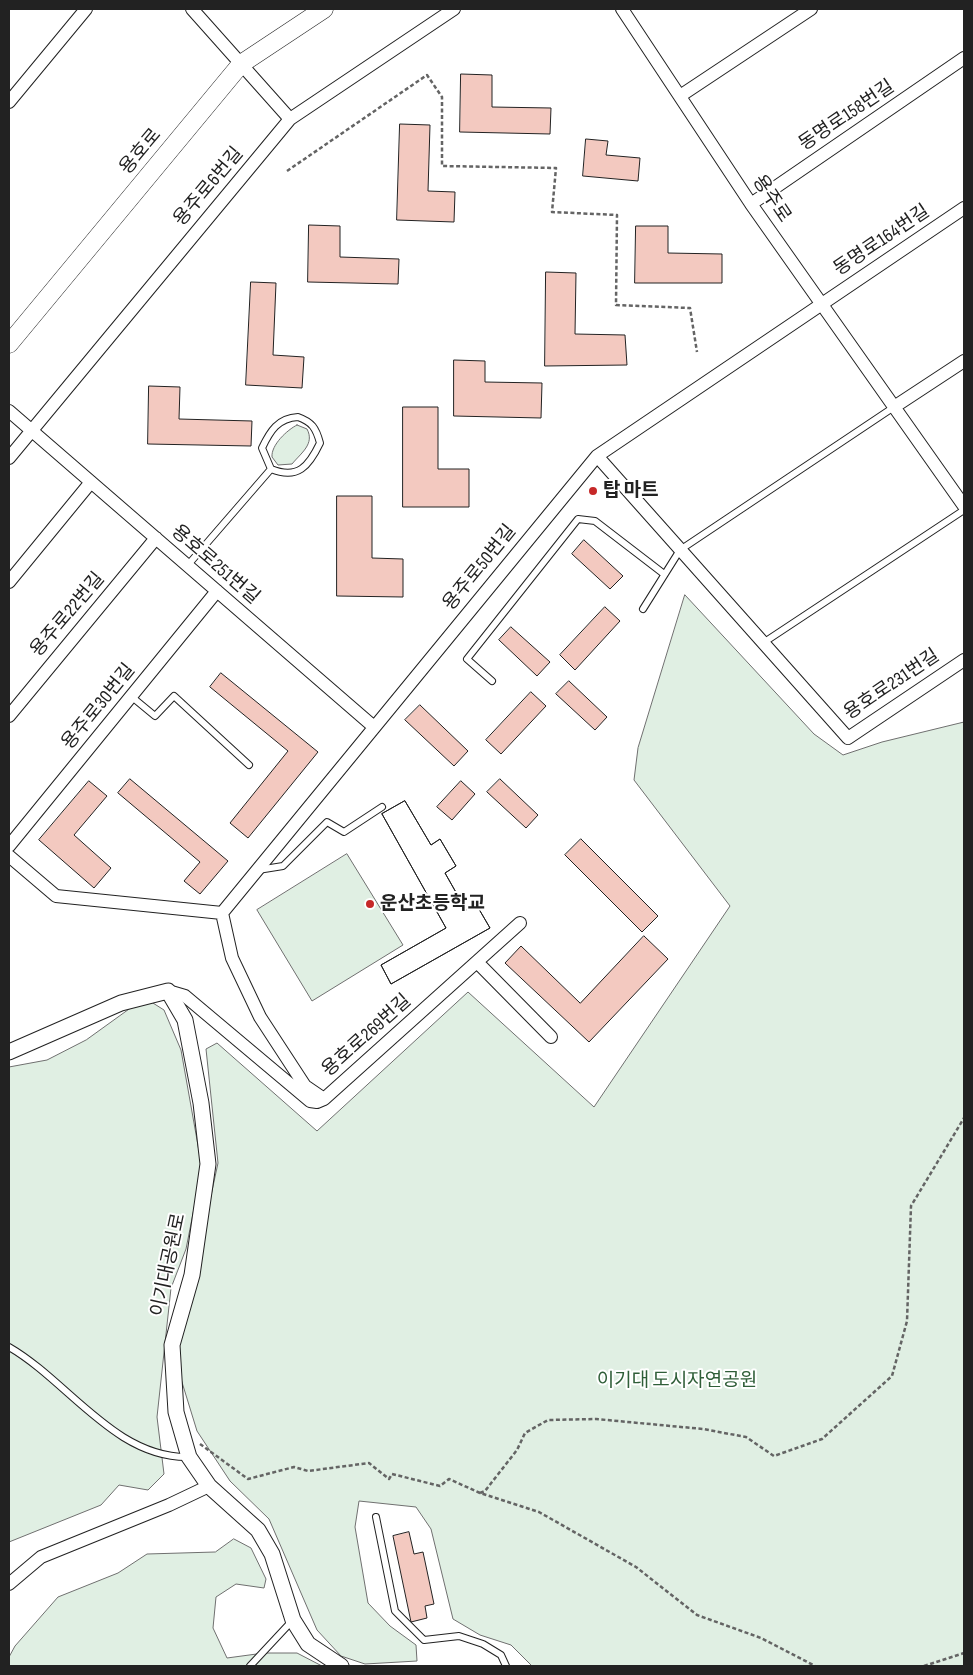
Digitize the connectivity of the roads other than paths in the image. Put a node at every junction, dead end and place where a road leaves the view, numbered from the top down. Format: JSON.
{"nodes":[{"id":1,"x":86,"y":9,"type":"edge"},
{"id":2,"x":192,"y":9,"type":"edge"},
{"id":3,"x":324,"y":9,"type":"edge"},
{"id":4,"x":454,"y":9,"type":"edge"},
{"id":5,"x":622,"y":9,"type":"edge"},
{"id":6,"x":811,"y":9,"type":"edge"},
{"id":7,"x":964,"y":58,"type":"edge"},
{"id":8,"x":241,"y":64,"type":"junction"},
{"id":9,"x":680,"y":96,"type":"junction"},
{"id":10,"x":9,"y":102,"type":"edge"},
{"id":11,"x":290,"y":118,"type":"junction"},
{"id":12,"x":751,"y":204,"type":"junction"},
{"id":13,"x":964,"y":208,"type":"edge"},
{"id":14,"x":820,"y":304,"type":"junction"},
{"id":15,"x":9,"y":344,"type":"edge"},
{"id":16,"x":964,"y":361,"type":"edge"},
{"id":17,"x":894,"y":407,"type":"junction"},
{"id":18,"x":9,"y":411,"type":"edge"},
{"id":19,"x":31,"y":430,"type":"junction"},
{"id":20,"x":597,"y":456,"type":"junction"},
{"id":21,"x":9,"y":458,"type":"edge"},
{"id":22,"x":271,"y":470,"type":"junction"},
{"id":23,"x":91,"y":482,"type":"junction"},
{"id":24,"x":964,"y":506,"type":"edge"},
{"id":25,"x":964,"y":510,"type":"edge"},
{"id":26,"x":156,"y":538,"type":"junction"},
{"id":27,"x":680,"y":550,"type":"junction"},
{"id":28,"x":188,"y":566,"type":"junction"},
{"id":29,"x":664,"y":574,"type":"junction"},
{"id":30,"x":9,"y":582,"type":"edge"},
{"id":31,"x":217,"y":591,"type":"junction"},
{"id":32,"x":642,"y":608,"type":"dead end"},
{"id":33,"x":763,"y":643,"type":"junction"},
{"id":34,"x":964,"y":660,"type":"edge"},
{"id":35,"x":492,"y":681,"type":"dead end"},
{"id":36,"x":132,"y":697,"type":"junction"},
{"id":37,"x":9,"y":716,"type":"edge"},
{"id":38,"x":374,"y":727,"type":"junction"},
{"id":39,"x":249,"y":765,"type":"dead end"},
{"id":40,"x":382,"y":807,"type":"dead end"},
{"id":41,"x":9,"y":846,"type":"edge"},
{"id":42,"x":9,"y":856,"type":"edge"},
{"id":43,"x":257,"y":870,"type":"junction"},
{"id":44,"x":222,"y":913,"type":"junction"},
{"id":45,"x":520,"y":923,"type":"dead end"},
{"id":46,"x":478,"y":963,"type":"junction"},
{"id":47,"x":168,"y":991,"type":"junction"},
{"id":48,"x":551,"y":1037,"type":"dead end"},
{"id":49,"x":9,"y":1052,"type":"edge"},
{"id":50,"x":324,"y":1100,"type":"junction"},
{"id":51,"x":9,"y":1347,"type":"edge"},
{"id":52,"x":188,"y":1451,"type":"junction"},
{"id":53,"x":209,"y":1486,"type":"junction"},
{"id":54,"x":376,"y":1517,"type":"dead end"},
{"id":55,"x":9,"y":1584,"type":"edge"},
{"id":56,"x":293,"y":1620,"type":"junction"},
{"id":57,"x":250,"y":1666,"type":"edge"},
{"id":58,"x":341,"y":1666,"type":"edge"},
{"id":59,"x":506,"y":1666,"type":"edge"}],
"edges":[{"from":1,"to":10,"type":"street"},
{"from":2,"to":8,"type":"street"},
{"from":3,"to":8,"type":"main road","name":"용호로"},
{"from":4,"to":11,"type":"street","name":"용주로6번길"},
{"from":5,"to":9,"type":"street","name":"용주로"},
{"from":6,"to":9,"type":"street"},
{"from":7,"to":12,"type":"street","name":"동명로158번길"},
{"from":8,"to":11,"type":"street"},
{"from":8,"to":15,"type":"main road","name":"용호로"},
{"from":9,"to":12,"type":"street","name":"용주로"},
{"from":11,"to":19,"type":"street","name":"용주로6번길"},
{"from":12,"to":14,"type":"street","name":"용주로"},
{"from":13,"to":14,"type":"street","name":"동명로164번길"},
{"from":14,"to":17,"type":"street","name":"용주로"},
{"from":14,"to":20,"type":"street","name":"용주로50번길"},
{"from":16,"to":17,"type":"street"},
{"from":17,"to":24,"type":"street","name":"용주로"},
{"from":17,"to":27,"type":"lane"},
{"from":18,"to":19,"type":"street","name":"용호로251번길"},
{"from":19,"to":21,"type":"street"},
{"from":19,"to":23,"type":"street","name":"용호로251번길"},
{"from":20,"to":27,"type":"street","name":"용호로231번길"},
{"from":20,"to":38,"type":"street","name":"용주로50번길"},
{"from":22,"to":22,"type":"lane"},
{"from":22,"to":28,"type":"lane"},
{"from":23,"to":26,"type":"street","name":"용호로251번길"},
{"from":23,"to":30,"type":"street"},
{"from":25,"to":33,"type":"lane"},
{"from":26,"to":28,"type":"street","name":"용호로251번길"},
{"from":26,"to":37,"type":"street","name":"용주로22번길"},
{"from":27,"to":29,"type":"lane"},
{"from":27,"to":33,"type":"street","name":"용호로231번길"},
{"from":28,"to":31,"type":"street","name":"용호로251번길"},
{"from":29,"to":32,"type":"lane"},
{"from":29,"to":35,"type":"lane"},
{"from":31,"to":36,"type":"street","name":"용주로30번길"},
{"from":31,"to":38,"type":"street","name":"용호로251번길"},
{"from":33,"to":34,"type":"street","name":"용호로231번길"},
{"from":36,"to":39,"type":"lane"},
{"from":36,"to":41,"type":"street","name":"용주로30번길"},
{"from":38,"to":43,"type":"street","name":"용주로50번길"},
{"from":40,"to":43,"type":"lane"},
{"from":42,"to":44,"type":"street"},
{"from":43,"to":44,"type":"street","name":"용주로50번길"},
{"from":44,"to":50,"type":"street","name":"용호로269번길"},
{"from":45,"to":46,"type":"street","name":"용호로269번길"},
{"from":46,"to":48,"type":"street"},
{"from":46,"to":50,"type":"street","name":"용호로269번길"},
{"from":47,"to":49,"type":"street"},
{"from":47,"to":50,"type":"street"},
{"from":47,"to":52,"type":"street","name":"이기대공원로"},
{"from":51,"to":52,"type":"lane"},
{"from":52,"to":53,"type":"street","name":"이기대공원로"},
{"from":53,"to":55,"type":"street"},
{"from":53,"to":56,"type":"street","name":"이기대공원로"},
{"from":54,"to":59,"type":"lane"},
{"from":56,"to":57,"type":"lane"},
{"from":56,"to":58,"type":"street","name":"이기대공원로"}]}
